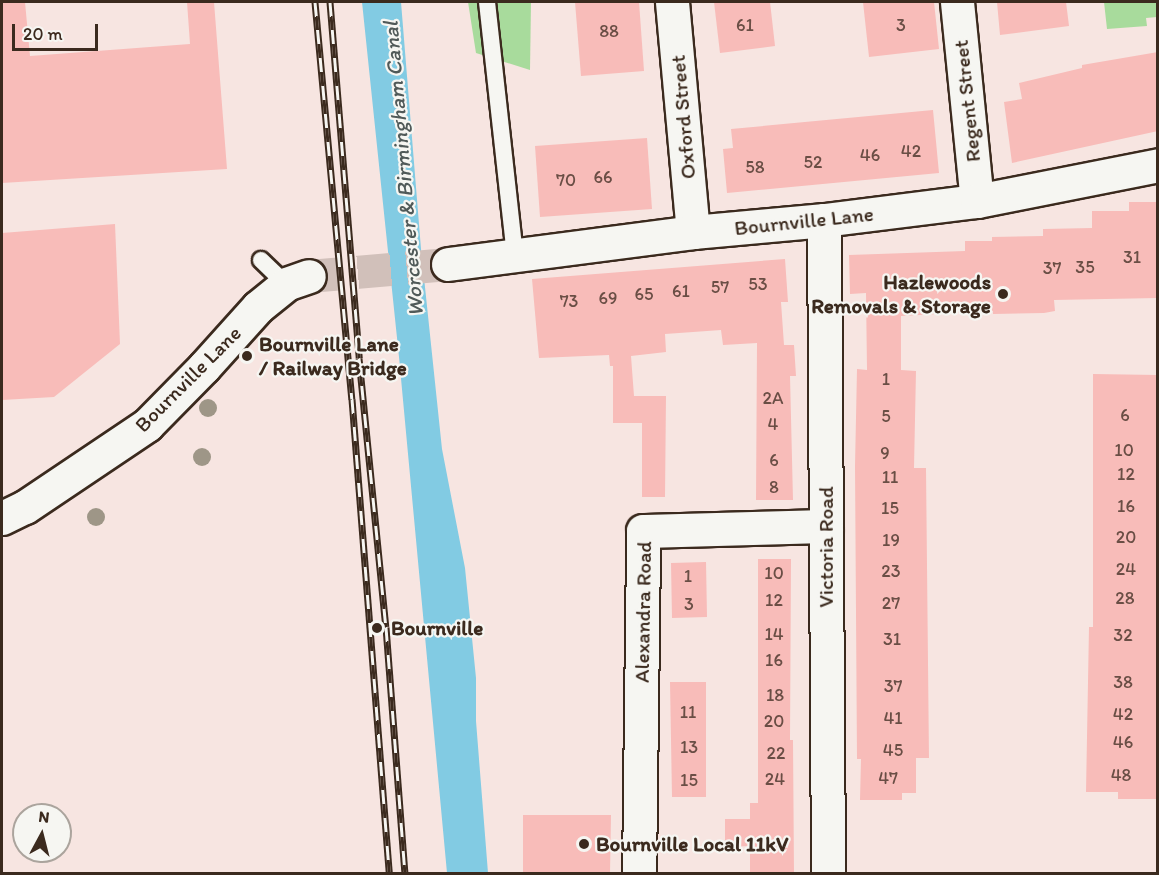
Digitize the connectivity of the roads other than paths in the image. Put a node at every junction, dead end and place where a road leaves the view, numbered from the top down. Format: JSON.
{"nodes":[{"id":1,"x":487,"y":2,"type":"edge"},
{"id":2,"x":672,"y":2,"type":"edge"},
{"id":3,"x":957,"y":2,"type":"edge"},
{"id":4,"x":1158,"y":165,"type":"edge"},
{"id":5,"x":977,"y":201,"type":"junction"},
{"id":6,"x":824,"y":220,"type":"junction"},
{"id":7,"x":693,"y":232,"type":"junction"},
{"id":8,"x":515,"y":257,"type":"junction"},
{"id":9,"x":261,"y":260,"type":"dead end"},
{"id":10,"x":448,"y":264,"type":"tunnel mouth"},
{"id":11,"x":298,"y":280,"type":"joint"},
{"id":12,"x":2,"y":518,"type":"edge"},
{"id":13,"x":826,"y":526,"type":"junction"},
{"id":14,"x":639,"y":873,"type":"edge"},
{"id":15,"x":828,"y":873,"type":"edge"}],
"edges":[{"from":1,"to":8,"type":"lane"},
{"from":2,"to":7,"type":"street","name":"Oxford Street"},
{"from":3,"to":5,"type":"street","name":"Regent Street"},
{"from":4,"to":5,"type":"street","name":"Bournville Lane"},
{"from":5,"to":6,"type":"street","name":"Bournville Lane"},
{"from":6,"to":7,"type":"street","name":"Bournville Lane"},
{"from":6,"to":13,"type":"street","name":"Victoria Road"},
{"from":7,"to":8,"type":"street","name":"Bournville Lane"},
{"from":8,"to":10,"type":"street","name":"Bournville Lane"},
{"from":9,"to":11,"type":"lane"},
{"from":11,"to":12,"type":"street","name":"Bournville Lane"},
{"from":13,"to":14,"type":"street","name":"Alexandra Road"},
{"from":13,"to":15,"type":"street","name":"Victoria Road"}]}
